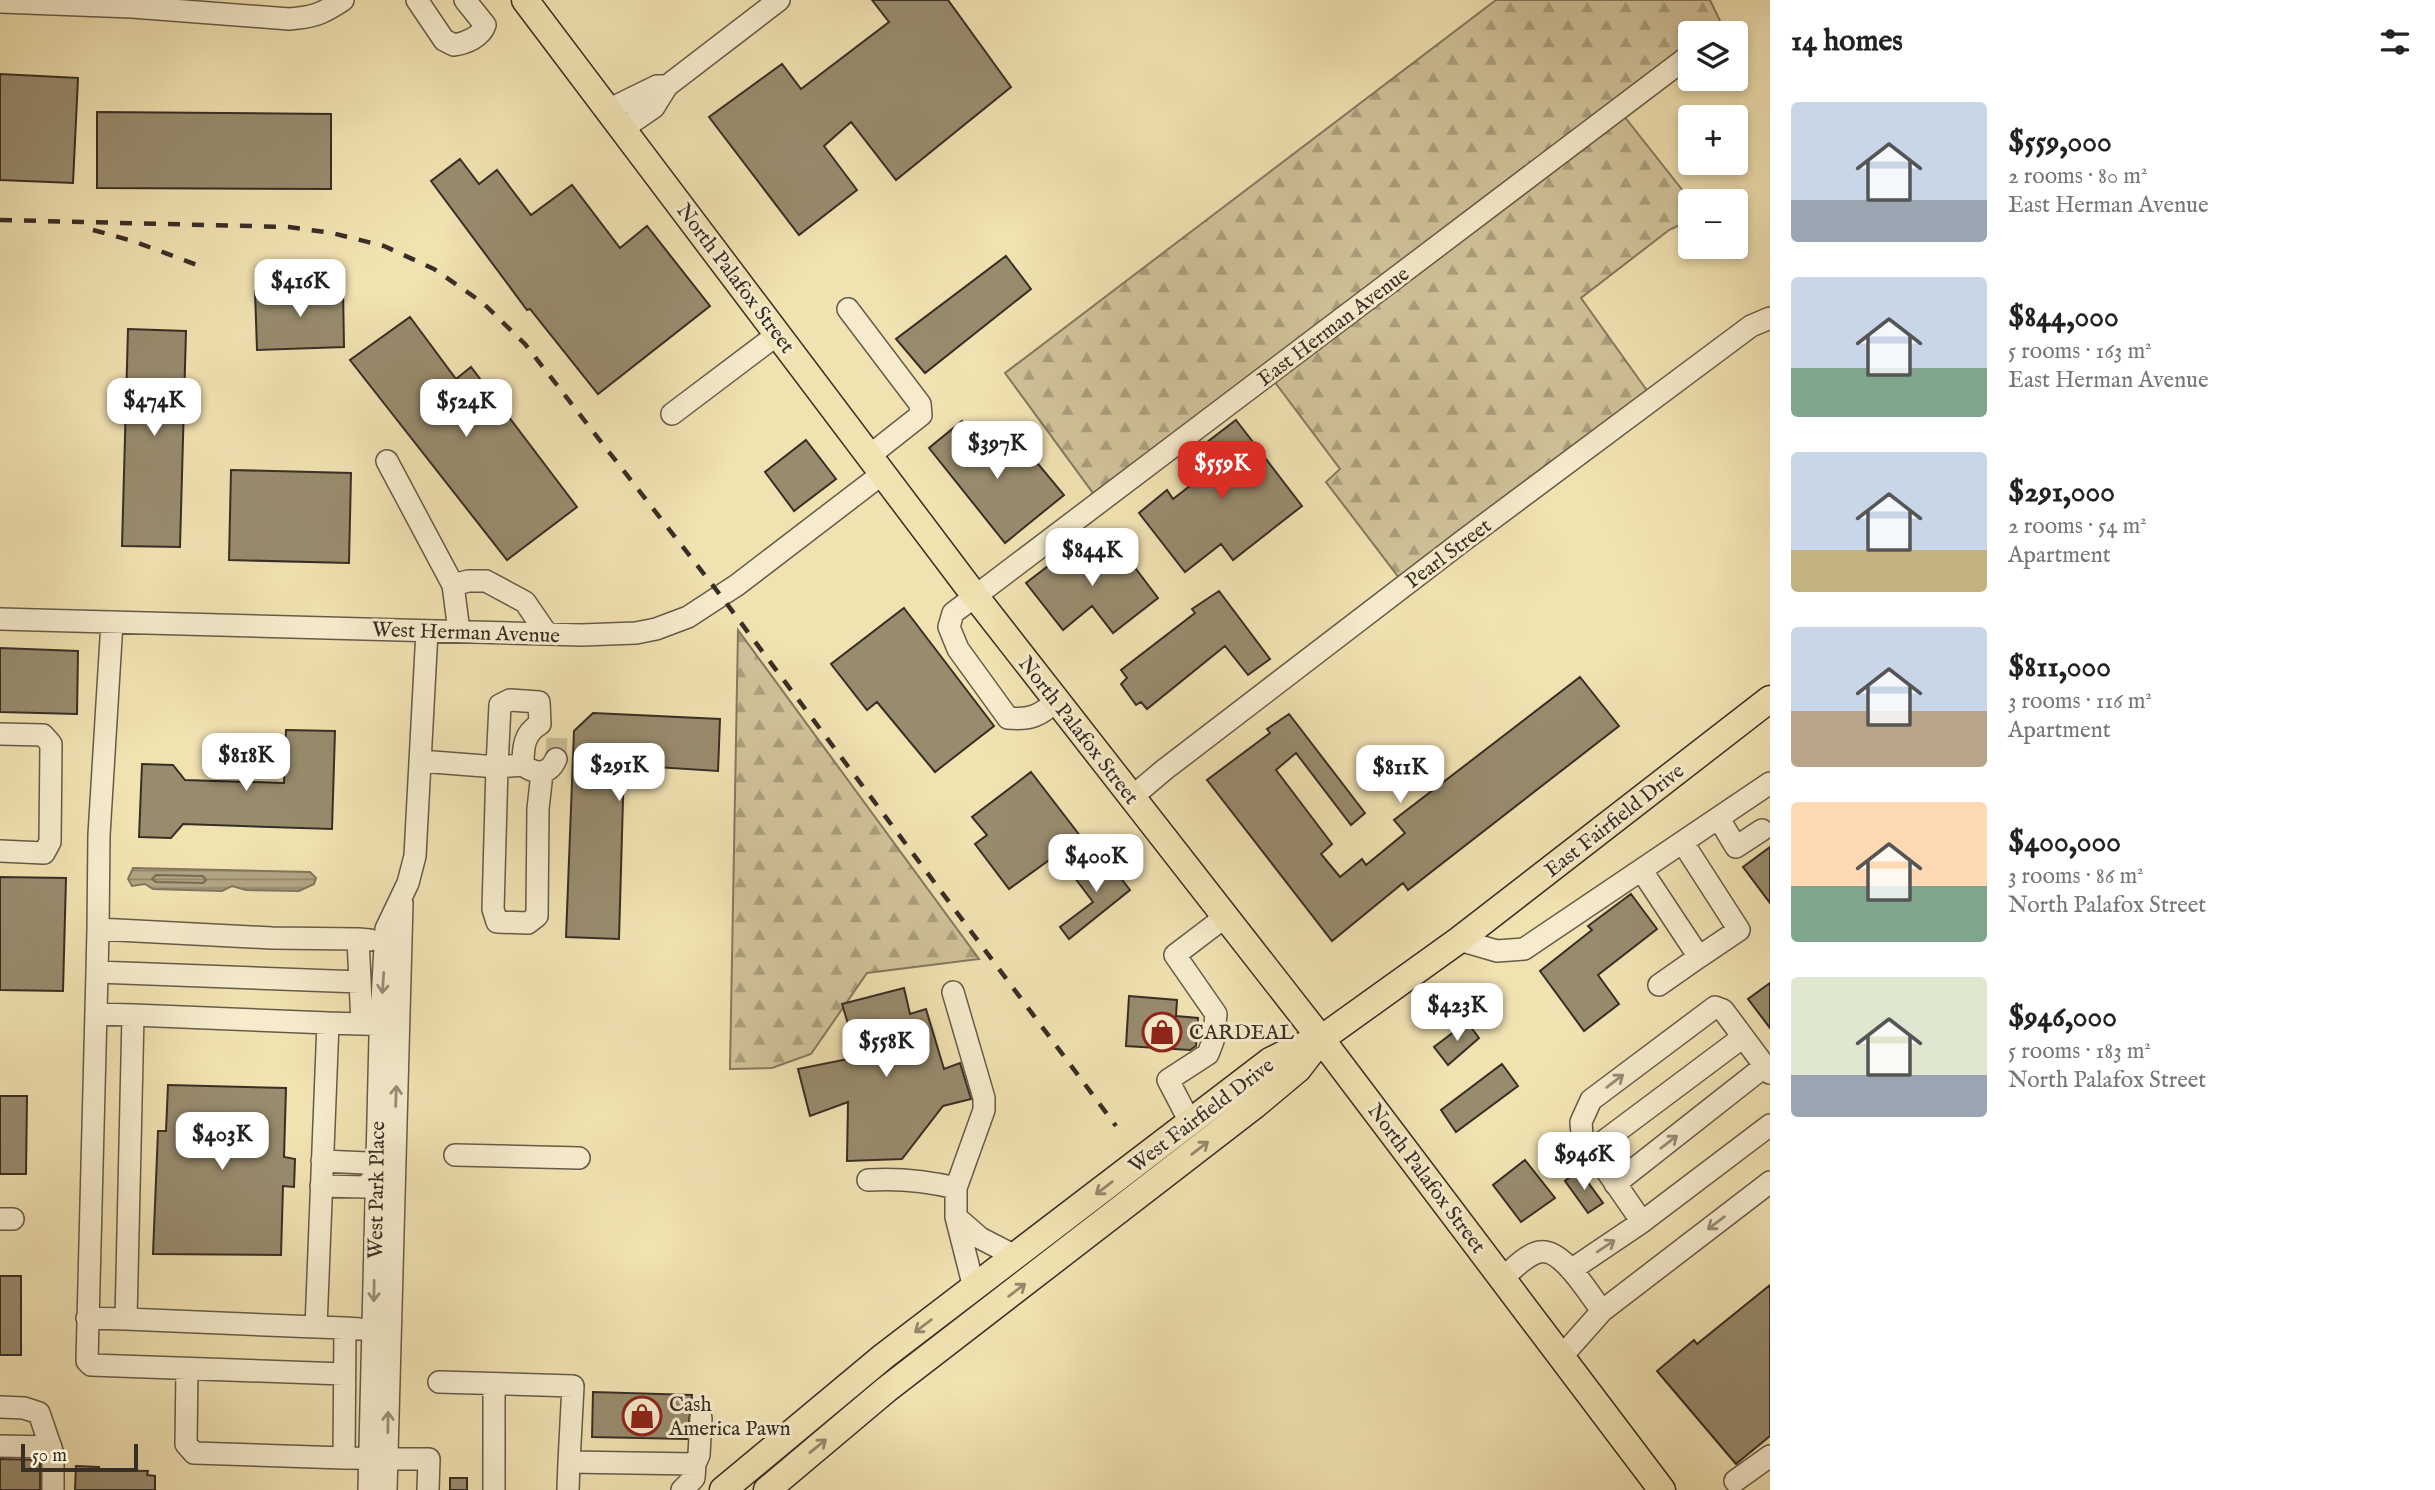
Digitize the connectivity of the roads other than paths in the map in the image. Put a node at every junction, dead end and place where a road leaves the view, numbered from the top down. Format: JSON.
{"nodes":[{"id":1,"x":343,"y":0,"type":"edge"},
{"id":2,"x":417,"y":0,"type":"edge"},
{"id":3,"x":465,"y":0,"type":"edge"},
{"id":4,"x":525,"y":0,"type":"edge"},
{"id":5,"x":779,"y":0,"type":"edge"},
{"id":6,"x":0,"y":2,"type":"edge"},
{"id":7,"x":1678,"y":64,"type":"edge"},
{"id":8,"x":615,"y":120,"type":"junction"},
{"id":9,"x":848,"y":309,"type":"dead end"},
{"id":10,"x":1770,"y":318,"type":"edge"},
{"id":11,"x":778,"y":334,"type":"junction"},
{"id":12,"x":672,"y":414,"type":"dead end"},
{"id":13,"x":387,"y":461,"type":"dead end"},
{"id":14,"x":875,"y":465,"type":"junction"},
{"id":15,"x":453,"y":585,"type":"junction"},
{"id":16,"x":975,"y":596,"type":"junction"},
{"id":17,"x":0,"y":619,"type":"edge"},
{"id":18,"x":112,"y":622,"type":"junction"},
{"id":19,"x":427,"y":631,"type":"junction"},
{"id":20,"x":459,"y":631,"type":"junction"},
{"id":21,"x":547,"y":634,"type":"junction"},
{"id":22,"x":1770,"y":699,"type":"edge"},
{"id":23,"x":1056,"y":701,"type":"junction"},
{"id":24,"x":0,"y":734,"type":"edge"},
{"id":25,"x":420,"y":761,"type":"junction"},
{"id":26,"x":540,"y":766,"type":"junction"},
{"id":27,"x":496,"y":767,"type":"junction"},
{"id":28,"x":1770,"y":783,"type":"edge"},
{"id":29,"x":1132,"y":797,"type":"junction"},
{"id":30,"x":1718,"y":819,"type":"junction"},
{"id":31,"x":1762,"y":830,"type":"dead end"},
{"id":32,"x":1683,"y":844,"type":"junction"},
{"id":33,"x":0,"y":851,"type":"edge"},
{"id":34,"x":1642,"y":871,"type":"junction"},
{"id":35,"x":402,"y":894,"type":"junction"},
{"id":36,"x":1225,"y":917,"type":"junction"},
{"id":37,"x":98,"y":929,"type":"junction"},
{"id":38,"x":358,"y":939,"type":"junction"},
{"id":39,"x":1459,"y":940,"type":"junction"},
{"id":40,"x":386,"y":942,"type":"junction"},
{"id":41,"x":1699,"y":957,"type":"junction"},
{"id":42,"x":97,"y":972,"type":"junction"},
{"id":43,"x":360,"y":982,"type":"junction"},
{"id":44,"x":1659,"y":985,"type":"dead end"},
{"id":45,"x":953,"y":992,"type":"dead end"},
{"id":46,"x":96,"y":1014,"type":"junction"},
{"id":47,"x":134,"y":1015,"type":"junction"},
{"id":48,"x":328,"y":1023,"type":"junction"},
{"id":49,"x":380,"y":1025,"type":"junction"},
{"id":50,"x":1743,"y":1037,"type":"junction"},
{"id":51,"x":1321,"y":1039,"type":"junction"},
{"id":52,"x":1768,"y":1070,"type":"edge"},
{"id":53,"x":1190,"y":1122,"type":"junction"},
{"id":54,"x":1770,"y":1125,"type":"edge"},
{"id":55,"x":1587,"y":1143,"type":"junction"},
{"id":56,"x":456,"y":1155,"type":"dead end"},
{"id":57,"x":579,"y":1158,"type":"dead end"},
{"id":58,"x":322,"y":1161,"type":"junction"},
{"id":59,"x":92,"y":1167,"type":"junction"},
{"id":60,"x":130,"y":1169,"type":"junction"},
{"id":61,"x":385,"y":1174,"type":"junction"},
{"id":62,"x":868,"y":1180,"type":"dead end"},
{"id":63,"x":1770,"y":1182,"type":"edge"},
{"id":64,"x":1615,"y":1184,"type":"junction"},
{"id":65,"x":321,"y":1186,"type":"junction"},
{"id":66,"x":956,"y":1188,"type":"junction"},
{"id":67,"x":956,"y":1217,"type":"junction"},
{"id":68,"x":1642,"y":1222,"type":"junction"},
{"id":69,"x":1015,"y":1256,"type":"junction"},
{"id":70,"x":1571,"y":1270,"type":"junction"},
{"id":71,"x":1503,"y":1278,"type":"junction"},
{"id":72,"x":974,"y":1288,"type":"junction"},
{"id":73,"x":1602,"y":1311,"type":"junction"},
{"id":74,"x":87,"y":1318,"type":"junction"},
{"id":75,"x":126,"y":1319,"type":"junction"},
{"id":76,"x":316,"y":1327,"type":"junction"},
{"id":77,"x":345,"y":1328,"type":"junction"},
{"id":78,"x":381,"y":1330,"type":"junction"},
{"id":79,"x":1562,"y":1356,"type":"junction"},
{"id":80,"x":187,"y":1368,"type":"junction"},
{"id":81,"x":344,"y":1374,"type":"junction"},
{"id":82,"x":439,"y":1382,"type":"dead end"},
{"id":83,"x":494,"y":1384,"type":"junction"},
{"id":84,"x":0,"y":1407,"type":"edge"},
{"id":85,"x":701,"y":1418,"type":"dead end"},
{"id":86,"x":0,"y":1446,"type":"edge"},
{"id":87,"x":51,"y":1447,"type":"junction"},
{"id":88,"x":1770,"y":1457,"type":"edge"},
{"id":89,"x":344,"y":1458,"type":"junction"},
{"id":90,"x":378,"y":1458,"type":"junction"},
{"id":91,"x":569,"y":1462,"type":"junction"},
{"id":92,"x":695,"y":1464,"type":"junction"},
{"id":93,"x":1735,"y":1481,"type":"dead end"},
{"id":94,"x":53,"y":1490,"type":"edge"},
{"id":95,"x":369,"y":1490,"type":"edge"},
{"id":96,"x":386,"y":1490,"type":"edge"},
{"id":97,"x":428,"y":1490,"type":"edge"},
{"id":98,"x":494,"y":1490,"type":"edge"},
{"id":99,"x":568,"y":1490,"type":"edge"},
{"id":100,"x":682,"y":1490,"type":"edge"},
{"id":101,"x":723,"y":1490,"type":"edge"},
{"id":102,"x":766,"y":1490,"type":"edge"},
{"id":103,"x":1662,"y":1490,"type":"edge"}],
"edges":[{"from":1,"to":6,"type":"street"},
{"from":2,"to":3,"type":"street"},
{"from":4,"to":8,"type":"main road","name":"North Palafox Street"},
{"from":5,"to":8,"type":"street"},
{"from":7,"to":16,"type":"street","name":"East Herman Avenue"},
{"from":8,"to":11,"type":"main road","name":"North Palafox Street"},
{"from":9,"to":14,"type":"street","name":"West Herman Avenue"},
{"from":10,"to":29,"type":"street","name":"Pearl Street"},
{"from":11,"to":12,"type":"street"},
{"from":11,"to":14,"type":"main road","name":"North Palafox Street"},
{"from":13,"to":15,"type":"street"},
{"from":14,"to":16,"type":"main road","name":"North Palafox Street"},
{"from":14,"to":21,"type":"street","name":"West Herman Avenue"},
{"from":15,"to":20,"type":"street"},
{"from":15,"to":21,"type":"street"},
{"from":16,"to":23,"type":"main road","name":"North Palafox Street"},
{"from":16,"to":23,"type":"street","name":"East Herman Avenue"},
{"from":17,"to":18,"type":"street","name":"West Herman Avenue"},
{"from":18,"to":19,"type":"street","name":"West Herman Avenue"},
{"from":18,"to":37,"type":"street"},
{"from":19,"to":20,"type":"street","name":"West Herman Avenue"},
{"from":19,"to":25,"type":"street","name":"West Park Place"},
{"from":20,"to":21,"type":"street","name":"West Herman Avenue"},
{"from":22,"to":39,"type":"main road","name":"East Fairfield Drive"},
{"from":23,"to":29,"type":"main road","name":"North Palafox Street"},
{"from":24,"to":33,"type":"street"},
{"from":25,"to":27,"type":"street"},
{"from":25,"to":35,"type":"street","name":"West Park Place"},
{"from":26,"to":27,"type":"street"},
{"from":26,"to":27,"type":"street"},
{"from":26,"to":27,"type":"street"},
{"from":28,"to":30,"type":"street"},
{"from":29,"to":36,"type":"main road","name":"North Palafox Street"},
{"from":30,"to":31,"type":"street"},
{"from":30,"to":32,"type":"street"},
{"from":32,"to":34,"type":"street"},
{"from":32,"to":41,"type":"street"},
{"from":34,"to":39,"type":"street"},
{"from":34,"to":41,"type":"street"},
{"from":35,"to":40,"type":"street","name":"West Park Place"},
{"from":35,"to":49,"type":"street","name":"West Park Place"},
{"from":36,"to":51,"type":"main road","name":"North Palafox Street"},
{"from":36,"to":53,"type":"street"},
{"from":37,"to":38,"type":"street"},
{"from":37,"to":42,"type":"street"},
{"from":38,"to":40,"type":"street"},
{"from":38,"to":43,"type":"street"},
{"from":39,"to":51,"type":"main road","name":"East Fairfield Drive"},
{"from":40,"to":49,"type":"street","name":"West Park Place","one_way":true},
{"from":41,"to":44,"type":"street"},
{"from":42,"to":43,"type":"street"},
{"from":42,"to":46,"type":"street"},
{"from":43,"to":49,"type":"street"},
{"from":45,"to":66,"type":"street"},
{"from":46,"to":47,"type":"street"},
{"from":46,"to":59,"type":"street"},
{"from":47,"to":48,"type":"street"},
{"from":47,"to":60,"type":"street"},
{"from":48,"to":49,"type":"street"},
{"from":48,"to":58,"type":"street"},
{"from":49,"to":61,"type":"street","name":"West Park Place"},
{"from":50,"to":52,"type":"street"},
{"from":50,"to":55,"type":"street"},
{"from":55,"to":50,"type":"street","one_way":true},
{"from":51,"to":53,"type":"main road","name":"West Fairfield Drive"},
{"from":51,"to":71,"type":"main road","name":"North Palafox Street"},
{"from":102,"to":51,"type":"main road","name":"West Fairfield Drive","one_way":true},
{"from":64,"to":52,"type":"street","one_way":true},
{"from":53,"to":69,"type":"main road","name":"West Fairfield Drive","one_way":true},
{"from":54,"to":68,"type":"street"},
{"from":55,"to":64,"type":"street"},
{"from":56,"to":57,"type":"street"},
{"from":58,"to":61,"type":"street"},
{"from":58,"to":65,"type":"street"},
{"from":59,"to":60,"type":"street"},
{"from":59,"to":74,"type":"street"},
{"from":60,"to":75,"type":"street"},
{"from":61,"to":65,"type":"street"},
{"from":61,"to":78,"type":"street","name":"West Park Place"},
{"from":62,"to":66,"type":"street"},
{"from":63,"to":73,"type":"street","one_way":true},
{"from":64,"to":68,"type":"street"},
{"from":65,"to":76,"type":"street"},
{"from":66,"to":67,"type":"street"},
{"from":67,"to":69,"type":"street"},
{"from":67,"to":72,"type":"street"},
{"from":70,"to":68,"type":"street","one_way":true},
{"from":69,"to":72,"type":"main road","name":"West Fairfield Drive"},
{"from":70,"to":71,"type":"street"},
{"from":70,"to":73,"type":"street"},
{"from":71,"to":79,"type":"main road","name":"North Palafox Street"},
{"from":72,"to":101,"type":"main road","name":"West Fairfield Drive","one_way":true},
{"from":73,"to":79,"type":"street"},
{"from":74,"to":75,"type":"street"},
{"from":74,"to":80,"type":"street"},
{"from":75,"to":76,"type":"street"},
{"from":76,"to":77,"type":"street"},
{"from":77,"to":78,"type":"street"},
{"from":77,"to":81,"type":"street"},
{"from":78,"to":90,"type":"street","name":"West Park Place"},
{"from":79,"to":103,"type":"main road","name":"North Palafox Street"},
{"from":80,"to":81,"type":"street"},
{"from":80,"to":89,"type":"street"},
{"from":81,"to":89,"type":"street"},
{"from":82,"to":83,"type":"street"},
{"from":83,"to":91,"type":"street"},
{"from":83,"to":98,"type":"street"},
{"from":84,"to":87,"type":"street"},
{"from":85,"to":92,"type":"street"},
{"from":86,"to":87,"type":"street"},
{"from":87,"to":94,"type":"street"},
{"from":88,"to":93,"type":"street"},
{"from":89,"to":90,"type":"street"},
{"from":90,"to":95,"type":"street","name":"West Park Place"},
{"from":90,"to":96,"type":"street","name":"West Park Place"},
{"from":90,"to":97,"type":"street"},
{"from":91,"to":92,"type":"street"},
{"from":91,"to":99,"type":"street"},
{"from":92,"to":100,"type":"street"}]}
